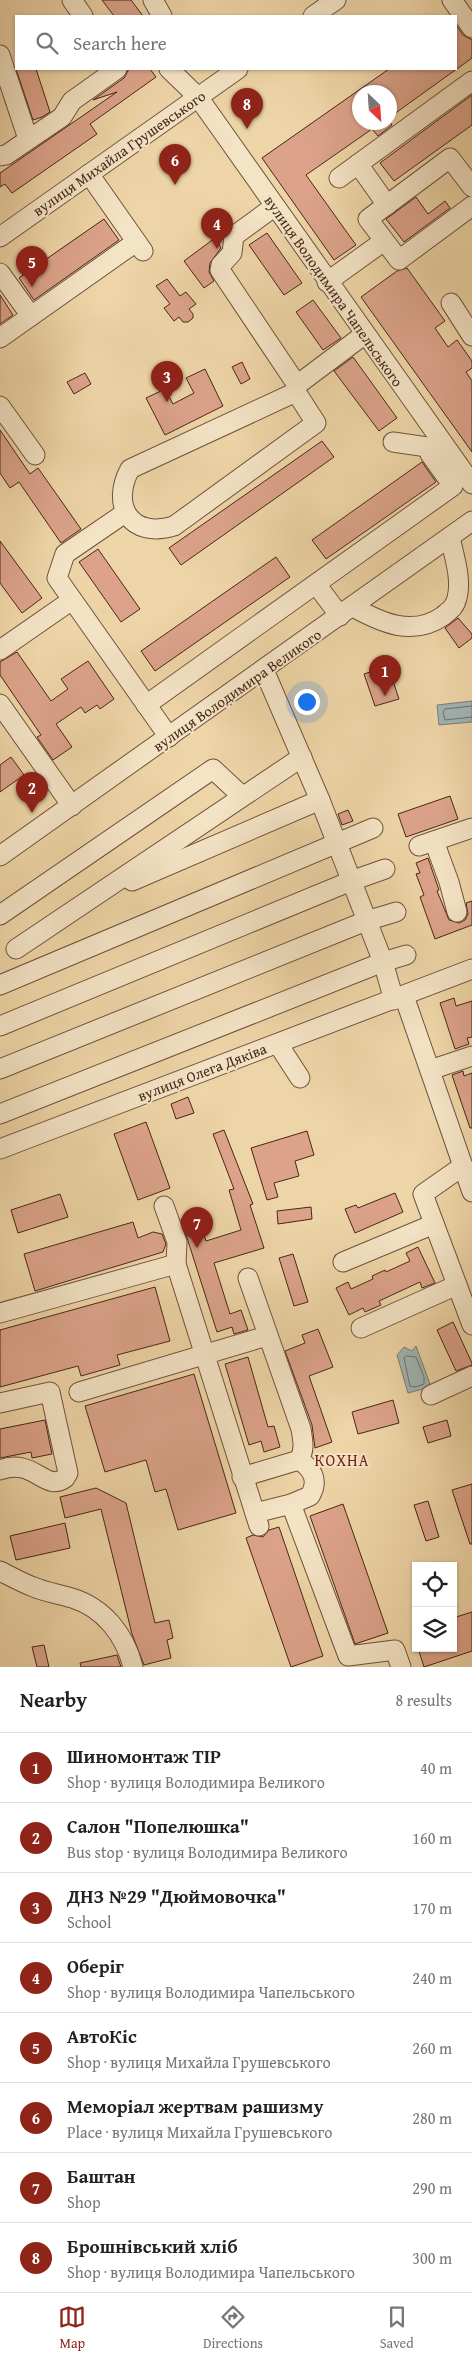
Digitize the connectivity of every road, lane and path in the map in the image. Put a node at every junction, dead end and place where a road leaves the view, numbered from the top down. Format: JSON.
{"nodes":[{"id":1,"x":72,"y":0,"type":"edge"},
{"id":2,"x":153,"y":0,"type":"edge"},
{"id":3,"x":336,"y":0,"type":"edge"},
{"id":4,"x":452,"y":0,"type":"edge"},
{"id":5,"x":82,"y":15,"type":"edge"},
{"id":6,"x":161,"y":15,"type":"edge"},
{"id":7,"x":314,"y":15,"type":"edge"},
{"id":8,"x":472,"y":28,"type":"edge"},
{"id":9,"x":0,"y":55,"type":"edge"},
{"id":10,"x":116,"y":70,"type":"edge"},
{"id":11,"x":170,"y":70,"type":"edge"},
{"id":12,"x":237,"y":70,"type":"edge"},
{"id":13,"x":472,"y":81,"type":"edge"},
{"id":14,"x":198,"y":97,"type":"junction"},
{"id":15,"x":28,"y":139,"type":"junction"},
{"id":16,"x":0,"y":156,"type":"edge"},
{"id":17,"x":358,"y":164,"type":"junction"},
{"id":18,"x":89,"y":174,"type":"junction"},
{"id":19,"x":339,"y":178,"type":"dead end"},
{"id":20,"x":472,"y":187,"type":"edge"},
{"id":21,"x":387,"y":205,"type":"junction"},
{"id":22,"x":274,"y":206,"type":"junction"},
{"id":23,"x":472,"y":206,"type":"edge"},
{"id":24,"x":0,"y":237,"type":"edge"},
{"id":25,"x":384,"y":240,"type":"junction"},
{"id":26,"x":0,"y":273,"type":"edge"},
{"id":27,"x":327,"y":282,"type":"junction"},
{"id":28,"x":451,"y":303,"type":"dead end"},
{"id":29,"x":31,"y":316,"type":"junction"},
{"id":30,"x":364,"y":334,"type":"junction"},
{"id":31,"x":472,"y":336,"type":"edge"},
{"id":32,"x":0,"y":338,"type":"edge"},
{"id":33,"x":296,"y":389,"type":"junction"},
{"id":34,"x":0,"y":406,"type":"edge"},
{"id":35,"x":393,"y":442,"type":"dead end"},
{"id":36,"x":438,"y":448,"type":"junction"},
{"id":37,"x":36,"y":455,"type":"dead end"},
{"id":38,"x":472,"y":484,"type":"edge"},
{"id":39,"x":125,"y":513,"type":"junction"},
{"id":40,"x":472,"y":522,"type":"edge"},
{"id":41,"x":450,"y":537,"type":"junction"},
{"id":42,"x":316,"y":584,"type":"junction"},
{"id":43,"x":72,"y":600,"type":"junction"},
{"id":44,"x":347,"y":611,"type":"junction"},
{"id":45,"x":3,"y":641,"type":"edge"},
{"id":46,"x":264,"y":670,"type":"junction"},
{"id":47,"x":0,"y":704,"type":"edge"},
{"id":48,"x":146,"y":705,"type":"junction"},
{"id":49,"x":169,"y":737,"type":"junction"},
{"id":50,"x":302,"y":757,"type":"junction"},
{"id":51,"x":242,"y":796,"type":"junction"},
{"id":52,"x":320,"y":800,"type":"junction"},
{"id":53,"x":72,"y":806,"type":"junction"},
{"id":54,"x":373,"y":828,"type":"dead end"},
{"id":55,"x":472,"y":828,"type":"edge"},
{"id":56,"x":337,"y":844,"type":"junction"},
{"id":57,"x":0,"y":856,"type":"edge"},
{"id":58,"x":385,"y":870,"type":"dead end"},
{"id":59,"x":351,"y":881,"type":"junction"},
{"id":60,"x":89,"y":899,"type":"junction"},
{"id":61,"x":396,"y":912,"type":"dead end"},
{"id":62,"x":457,"y":912,"type":"dead end"},
{"id":63,"x":0,"y":916,"type":"edge"},
{"id":64,"x":366,"y":921,"type":"junction"},
{"id":65,"x":16,"y":948,"type":"dead end"},
{"id":66,"x":406,"y":956,"type":"dead end"},
{"id":67,"x":382,"y":962,"type":"junction"},
{"id":68,"x":472,"y":969,"type":"edge"},
{"id":69,"x":0,"y":985,"type":"edge"},
{"id":70,"x":399,"y":998,"type":"junction"},
{"id":71,"x":0,"y":1026,"type":"edge"},
{"id":72,"x":278,"y":1044,"type":"junction"},
{"id":73,"x":472,"y":1056,"type":"edge"},
{"id":74,"x":0,"y":1069,"type":"edge"},
{"id":75,"x":430,"y":1070,"type":"junction"},
{"id":76,"x":300,"y":1078,"type":"dead end"},
{"id":77,"x":0,"y":1114,"type":"edge"},
{"id":78,"x":0,"y":1149,"type":"edge"},
{"id":79,"x":463,"y":1166,"type":"junction"},
{"id":80,"x":472,"y":1192,"type":"edge"},
{"id":81,"x":164,"y":1206,"type":"dead end"},
{"id":82,"x":434,"y":1224,"type":"junction"},
{"id":83,"x":343,"y":1262,"type":"dead end"},
{"id":84,"x":176,"y":1264,"type":"junction"},
{"id":85,"x":248,"y":1278,"type":"dead end"},
{"id":86,"x":457,"y":1285,"type":"junction"},
{"id":87,"x":0,"y":1313,"type":"edge"},
{"id":88,"x":472,"y":1325,"type":"edge"},
{"id":89,"x":361,"y":1328,"type":"dead end"},
{"id":90,"x":267,"y":1336,"type":"junction"},
{"id":91,"x":205,"y":1356,"type":"junction"},
{"id":92,"x":472,"y":1376,"type":"edge"},
{"id":93,"x":79,"y":1392,"type":"dead end"},
{"id":94,"x":431,"y":1395,"type":"dead end"},
{"id":95,"x":0,"y":1403,"type":"edge"},
{"id":96,"x":299,"y":1460,"type":"junction"},
{"id":97,"x":0,"y":1470,"type":"edge"},
{"id":98,"x":242,"y":1477,"type":"junction"},
{"id":99,"x":291,"y":1504,"type":"junction"},
{"id":100,"x":0,"y":1571,"type":"edge"},
{"id":101,"x":133,"y":1667,"type":"edge"},
{"id":102,"x":401,"y":1667,"type":"edge"}],
"edges":[{"from":1,"to":5,"type":"street"},
{"from":2,"to":6,"type":"street"},
{"from":3,"to":7,"type":"street"},
{"from":4,"to":8,"type":"street"},
{"from":9,"to":15,"type":"street"},
{"from":10,"to":15,"type":"street"},
{"from":11,"to":14,"type":"street","name":"вулиця Володимира Чапельського"},
{"from":12,"to":14,"type":"street","name":"вулиця Михайла Грушевського"},
{"from":13,"to":17,"type":"street"},
{"from":14,"to":18,"type":"street","name":"вулиця Михайла Грушевського"},
{"from":14,"to":22,"type":"street","name":"вулиця Володимира Чапельського"},
{"from":15,"to":16,"type":"street"},
{"from":17,"to":19,"type":"street"},
{"from":17,"to":21,"type":"street"},
{"from":18,"to":24,"type":"street","name":"вулиця Михайла Грушевського"},
{"from":18,"to":29,"type":"street"},
{"from":20,"to":21,"type":"street"},
{"from":21,"to":25,"type":"street"},
{"from":22,"to":27,"type":"street","name":"вулиця Володимира Чапельського"},
{"from":22,"to":33,"type":"street"},
{"from":23,"to":25,"type":"street"},
{"from":25,"to":27,"type":"street"},
{"from":26,"to":29,"type":"street"},
{"from":27,"to":30,"type":"street","name":"вулиця Володимира Чапельського"},
{"from":28,"to":31,"type":"street"},
{"from":29,"to":32,"type":"street"},
{"from":30,"to":33,"type":"street"},
{"from":30,"to":36,"type":"street","name":"вулиця Володимира Чапельського"},
{"from":33,"to":39,"type":"street"},
{"from":33,"to":39,"type":"street"},
{"from":34,"to":37,"type":"street"},
{"from":35,"to":36,"type":"street"},
{"from":36,"to":38,"type":"street","name":"вулиця Володимира Чапельського"},
{"from":36,"to":42,"type":"street"},
{"from":39,"to":43,"type":"street"},
{"from":40,"to":41,"type":"street","name":"вулиця Володимира Великого"},
{"from":41,"to":44,"type":"street","name":"вулиця Володимира Великого"},
{"from":41,"to":44,"type":"street"},
{"from":42,"to":44,"type":"street"},
{"from":42,"to":48,"type":"street"},
{"from":43,"to":45,"type":"street"},
{"from":43,"to":48,"type":"street"},
{"from":44,"to":46,"type":"street","name":"вулиця Володимира Великого"},
{"from":46,"to":49,"type":"street","name":"вулиця Володимира Великого"},
{"from":46,"to":50,"type":"street"},
{"from":47,"to":53,"type":"street"},
{"from":48,"to":49,"type":"street"},
{"from":49,"to":53,"type":"street","name":"вулиця Володимира Великого"},
{"from":50,"to":51,"type":"street"},
{"from":50,"to":52,"type":"street"},
{"from":51,"to":60,"type":"street"},
{"from":51,"to":63,"type":"street"},
{"from":52,"to":56,"type":"street"},
{"from":52,"to":60,"type":"street"},
{"from":53,"to":57,"type":"street","name":"вулиця Володимира Великого"},
{"from":54,"to":56,"type":"street"},
{"from":55,"to":62,"type":"street"},
{"from":56,"to":59,"type":"street"},
{"from":56,"to":69,"type":"street"},
{"from":58,"to":59,"type":"street"},
{"from":59,"to":64,"type":"street"},
{"from":59,"to":71,"type":"street"},
{"from":60,"to":65,"type":"street"},
{"from":61,"to":64,"type":"street"},
{"from":64,"to":67,"type":"street"},
{"from":64,"to":74,"type":"street"},
{"from":66,"to":67,"type":"street"},
{"from":67,"to":70,"type":"street"},
{"from":67,"to":77,"type":"street"},
{"from":68,"to":70,"type":"street","name":"вулиця Олега Дяківа"},
{"from":70,"to":72,"type":"street","name":"вулиця Олега Дяківа"},
{"from":70,"to":75,"type":"street"},
{"from":72,"to":76,"type":"street"},
{"from":72,"to":78,"type":"street","name":"вулиця Олега Дяківа"},
{"from":73,"to":75,"type":"street"},
{"from":75,"to":79,"type":"street"},
{"from":79,"to":80,"type":"street"},
{"from":79,"to":82,"type":"street"},
{"from":81,"to":84,"type":"street"},
{"from":82,"to":83,"type":"street"},
{"from":82,"to":86,"type":"street"},
{"from":84,"to":87,"type":"street"},
{"from":84,"to":91,"type":"street"},
{"from":85,"to":90,"type":"street"},
{"from":86,"to":88,"type":"street"},
{"from":86,"to":89,"type":"street"},
{"from":90,"to":91,"type":"street"},
{"from":90,"to":96,"type":"street"},
{"from":91,"to":93,"type":"street"},
{"from":91,"to":98,"type":"street"},
{"from":92,"to":94,"type":"street"},
{"from":95,"to":97,"type":"street"},
{"from":96,"to":98,"type":"street"},
{"from":96,"to":99,"type":"street"},
{"from":98,"to":99,"type":"street"},
{"from":99,"to":102,"type":"street"},
{"from":100,"to":101,"type":"street"}]}
